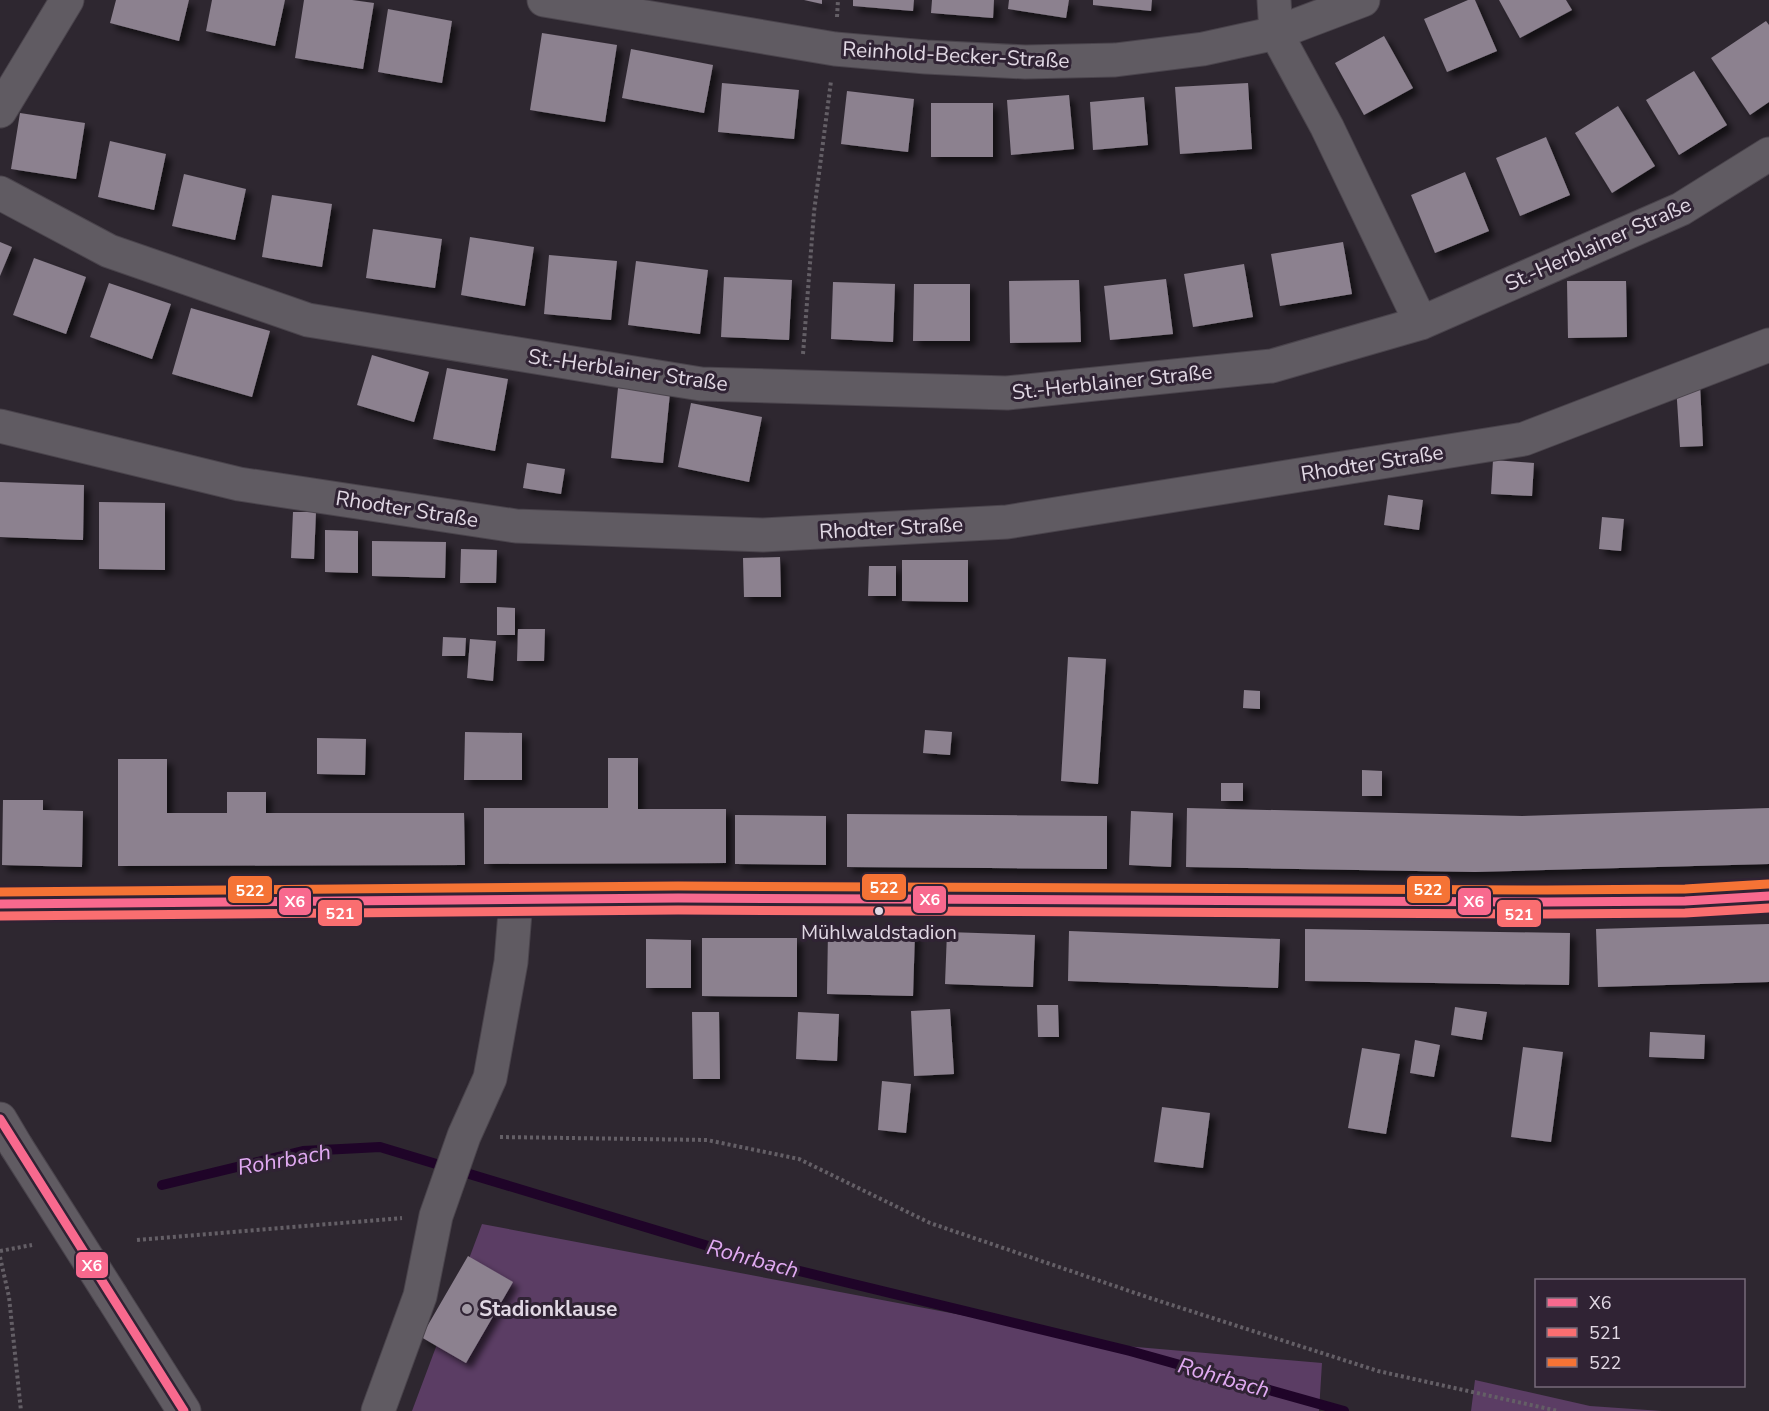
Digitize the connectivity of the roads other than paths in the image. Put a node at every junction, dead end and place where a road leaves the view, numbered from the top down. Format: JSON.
{"nodes":[{"id":1,"x":67,"y":0,"type":"edge"},
{"id":2,"x":544,"y":0,"type":"edge"},
{"id":3,"x":1274,"y":0,"type":"edge"},
{"id":4,"x":1363,"y":0,"type":"edge"},
{"id":5,"x":1276,"y":33,"type":"junction"},
{"id":6,"x":0,"y":111,"type":"edge"},
{"id":7,"x":1769,"y":154,"type":"edge"},
{"id":8,"x":0,"y":193,"type":"edge"},
{"id":9,"x":1421,"y":323,"type":"junction"},
{"id":10,"x":1769,"y":345,"type":"edge"},
{"id":11,"x":0,"y":426,"type":"edge"},
{"id":12,"x":1769,"y":896,"type":"edge"},
{"id":13,"x":516,"y":900,"type":"junction"},
{"id":14,"x":0,"y":904,"type":"edge"},
{"id":15,"x":0,"y":1119,"type":"edge"},
{"id":16,"x":184,"y":1411,"type":"edge"},
{"id":17,"x":378,"y":1411,"type":"edge"}],
"edges":[{"from":1,"to":6,"type":"street"},
{"from":2,"to":5,"type":"street","name":"Reinhold-Becker-Straße"},
{"from":3,"to":5,"type":"street"},
{"from":4,"to":5,"type":"street","name":"Reinhold-Becker-Straße"},
{"from":5,"to":9,"type":"street"},
{"from":7,"to":9,"type":"street","name":"St.-Herblainer Straße"},
{"from":8,"to":9,"type":"street","name":"St.-Herblainer Straße"},
{"from":10,"to":11,"type":"street","name":"Rhodter Straße"},
{"from":12,"to":13,"type":"main road"},
{"from":13,"to":14,"type":"main road"},
{"from":13,"to":17,"type":"street"},
{"from":15,"to":16,"type":"street","bridge":true}]}
